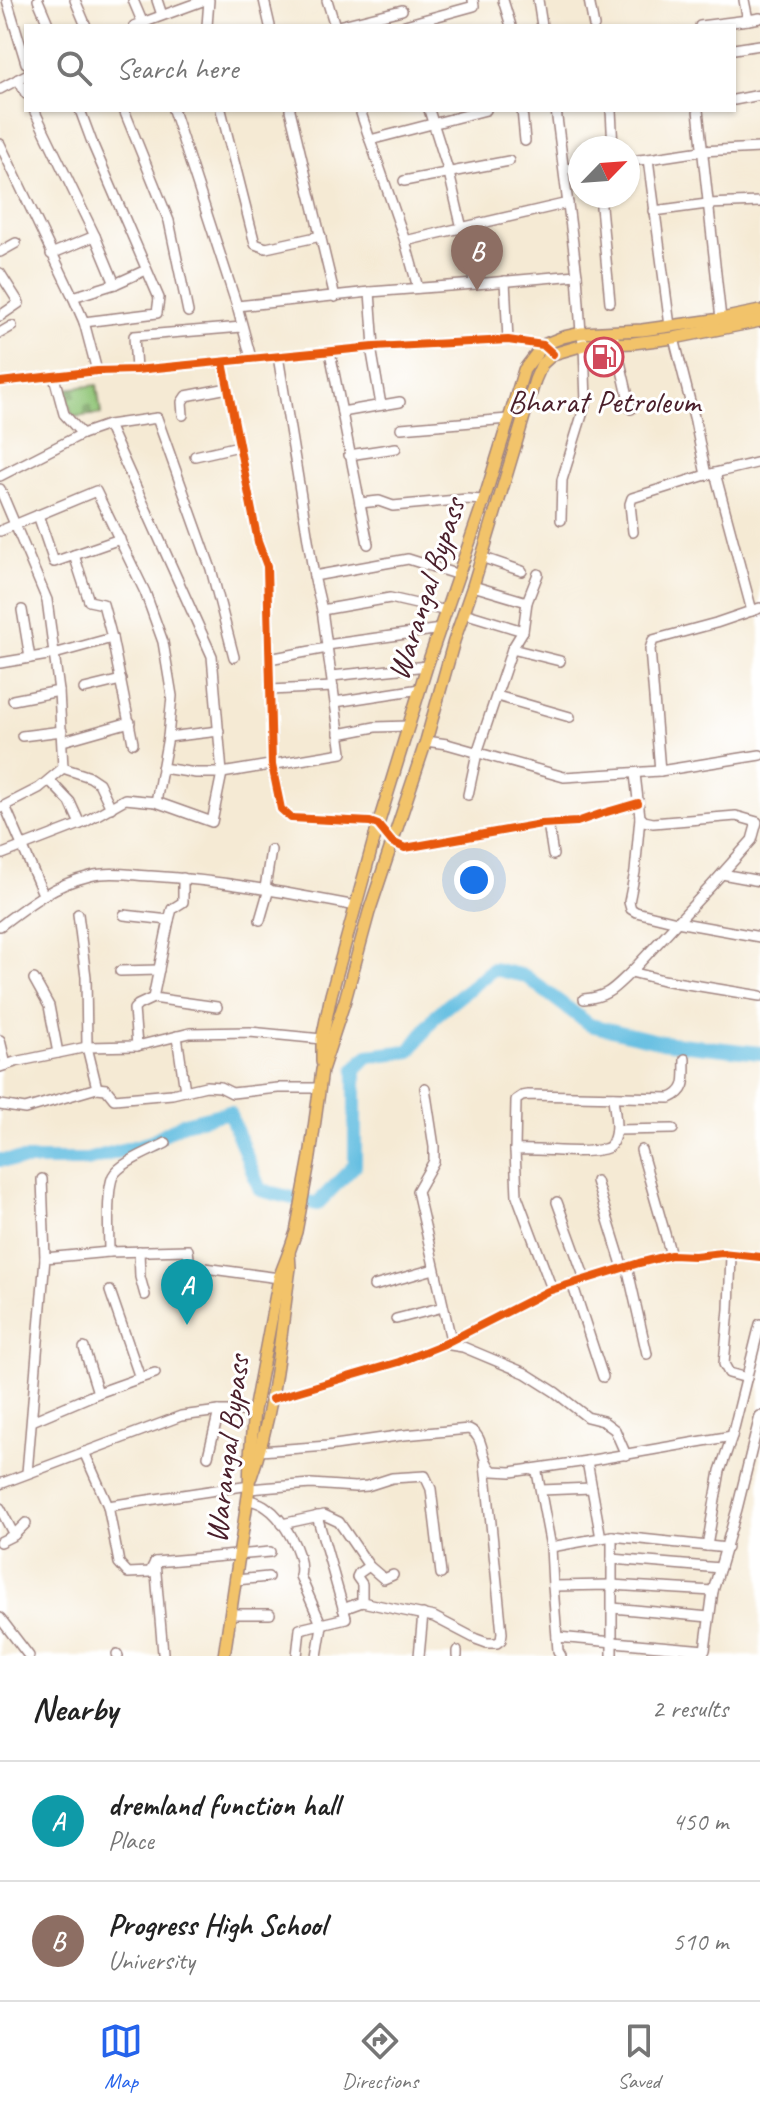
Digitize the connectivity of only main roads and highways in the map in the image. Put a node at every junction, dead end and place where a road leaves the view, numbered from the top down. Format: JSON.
{"nodes":[{"id":1,"x":760,"y":311,"type":"edge"},
{"id":2,"x":760,"y":321,"type":"edge"},
{"id":3,"x":672,"y":332,"type":"junction"},
{"id":4,"x":583,"y":339,"type":"junction"},
{"id":5,"x":322,"y":1070,"type":"junction"},
{"id":6,"x":289,"y":1252,"type":"junction"},
{"id":7,"x":249,"y":1487,"type":"junction"},
{"id":8,"x":224,"y":1656,"type":"edge"}],
"edges":[{"from":1,"to":3,"type":"main road"},
{"from":2,"to":3,"type":"main road"},
{"from":3,"to":4,"type":"main road"},
{"from":4,"to":5,"type":"main road"},
{"from":4,"to":5,"type":"main road","name":"Warangal Bypass"},
{"from":5,"to":6,"type":"main road"},
{"from":6,"to":7,"type":"main road"},
{"from":6,"to":7,"type":"main road","name":"Warangal Bypass"},
{"from":7,"to":8,"type":"main road","name":"Warangal Bypass"}]}
